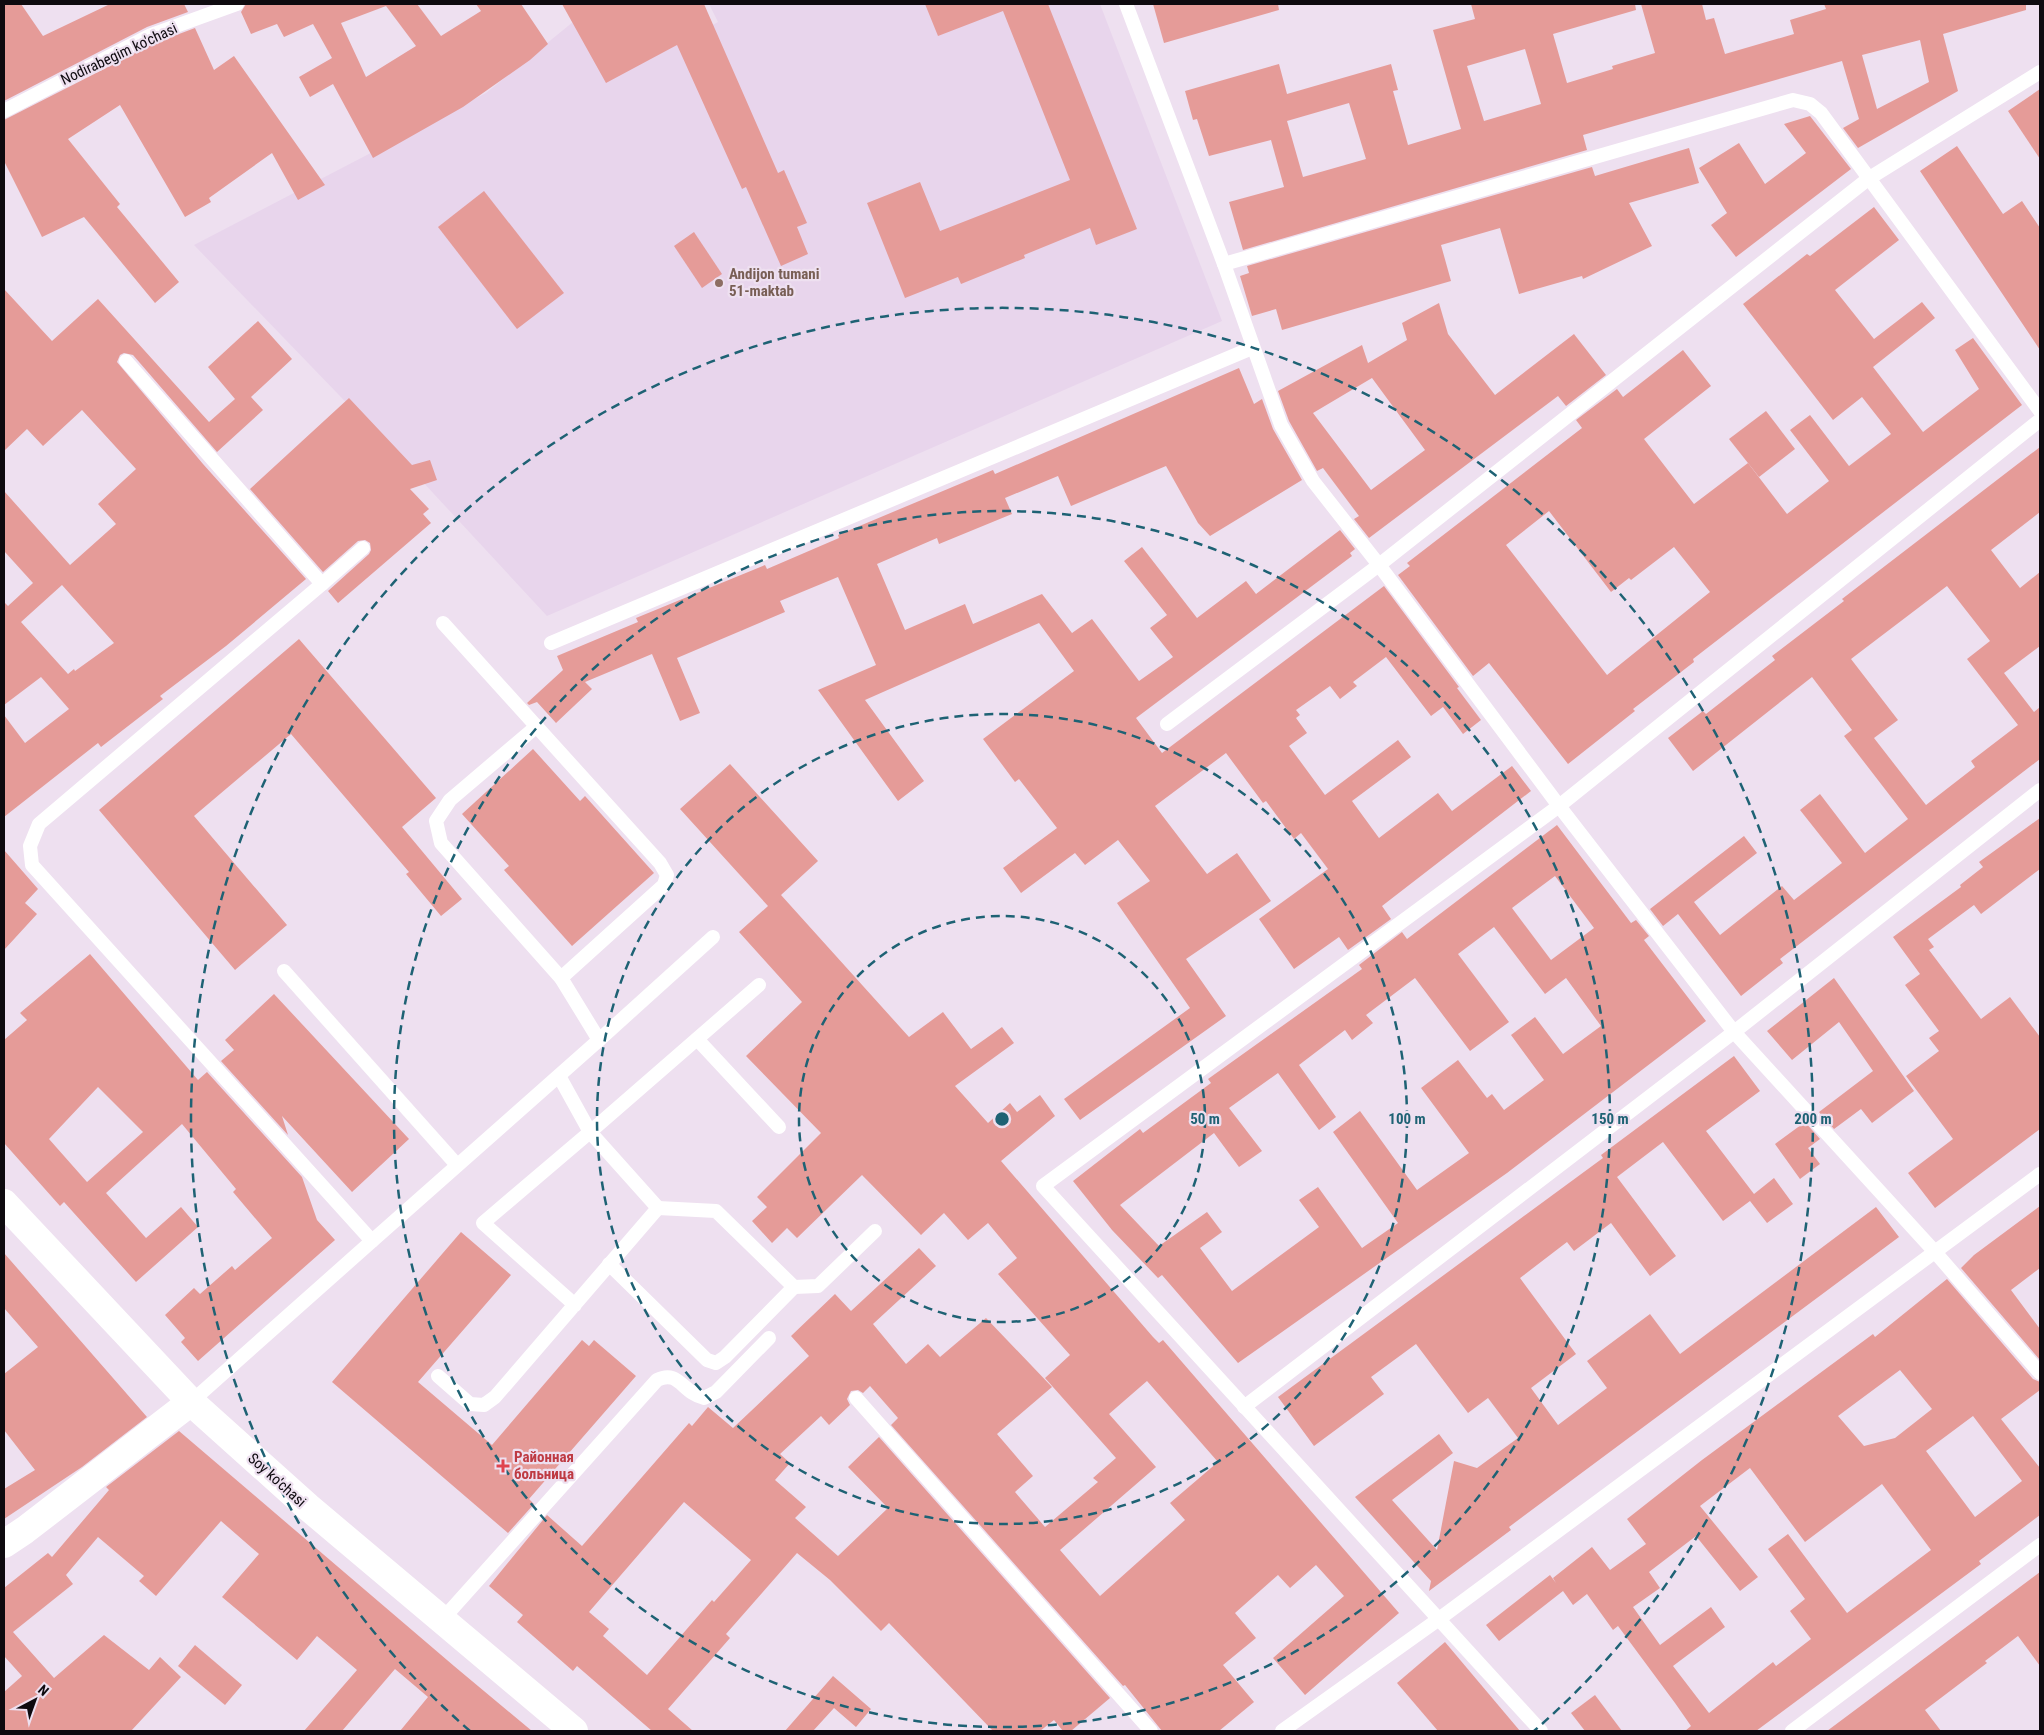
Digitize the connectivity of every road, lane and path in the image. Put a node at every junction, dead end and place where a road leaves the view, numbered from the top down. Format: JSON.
{"nodes":[{"id":1,"x":237,"y":4,"type":"edge"},
{"id":2,"x":1126,"y":4,"type":"edge"},
{"id":3,"x":2040,"y":72,"type":"edge"},
{"id":4,"x":4,"y":111,"type":"edge"},
{"id":5,"x":1868,"y":178,"type":"junction"},
{"id":6,"x":1224,"y":264,"type":"junction"},
{"id":7,"x":1252,"y":348,"type":"junction"},
{"id":8,"x":126,"y":360,"type":"dead end"},
{"id":9,"x":2040,"y":411,"type":"edge"},
{"id":10,"x":2040,"y":420,"type":"edge"},
{"id":11,"x":363,"y":548,"type":"dead end"},
{"id":12,"x":1379,"y":564,"type":"junction"},
{"id":13,"x":322,"y":584,"type":"junction"},
{"id":14,"x":443,"y":623,"type":"dead end"},
{"id":15,"x":551,"y":643,"type":"dead end"},
{"id":16,"x":1167,"y":724,"type":"dead end"},
{"id":17,"x":537,"y":726,"type":"junction"},
{"id":18,"x":2040,"y":790,"type":"edge"},
{"id":19,"x":1558,"y":806,"type":"junction"},
{"id":20,"x":714,"y":937,"type":"dead end"},
{"id":21,"x":284,"y":970,"type":"dead end"},
{"id":22,"x":561,"y":978,"type":"junction"},
{"id":23,"x":759,"y":985,"type":"dead end"},
{"id":24,"x":1734,"y":1032,"type":"junction"},
{"id":25,"x":697,"y":1039,"type":"junction"},
{"id":26,"x":599,"y":1040,"type":"junction"},
{"id":27,"x":559,"y":1076,"type":"junction"},
{"id":28,"x":779,"y":1127,"type":"dead end"},
{"id":29,"x":590,"y":1132,"type":"junction"},
{"id":30,"x":458,"y":1165,"type":"junction"},
{"id":31,"x":2040,"y":1174,"type":"edge"},
{"id":32,"x":4,"y":1203,"type":"edge"},
{"id":33,"x":658,"y":1208,"type":"junction"},
{"id":34,"x":875,"y":1231,"type":"dead end"},
{"id":35,"x":372,"y":1241,"type":"junction"},
{"id":36,"x":1935,"y":1252,"type":"junction"},
{"id":37,"x":609,"y":1264,"type":"junction"},
{"id":38,"x":794,"y":1287,"type":"junction"},
{"id":39,"x":575,"y":1305,"type":"junction"},
{"id":40,"x":770,"y":1338,"type":"dead end"},
{"id":41,"x":2040,"y":1373,"type":"edge"},
{"id":42,"x":438,"y":1376,"type":"dead end"},
{"id":43,"x":856,"y":1398,"type":"dead end"},
{"id":44,"x":191,"y":1402,"type":"junction"},
{"id":45,"x":1244,"y":1407,"type":"junction"},
{"id":46,"x":4,"y":1544,"type":"edge"},
{"id":47,"x":2040,"y":1545,"type":"edge"},
{"id":48,"x":1439,"y":1620,"type":"junction"},
{"id":49,"x":441,"y":1621,"type":"junction"},
{"id":50,"x":574,"y":1731,"type":"edge"},
{"id":51,"x":1151,"y":1731,"type":"edge"},
{"id":52,"x":1282,"y":1731,"type":"edge"},
{"id":53,"x":1541,"y":1731,"type":"edge"},
{"id":54,"x":1792,"y":1731,"type":"edge"}],
"edges":[{"from":1,"to":4,"type":"lane","name":"Nodirabegim ko'chasi"},
{"from":2,"to":6,"type":"lane"},
{"from":3,"to":5,"type":"lane"},
{"from":5,"to":6,"type":"lane"},
{"from":5,"to":9,"type":"lane"},
{"from":5,"to":12,"type":"lane"},
{"from":6,"to":7,"type":"lane"},
{"from":7,"to":12,"type":"lane"},
{"from":7,"to":15,"type":"lane"},
{"from":8,"to":13,"type":"lane"},
{"from":10,"to":19,"type":"lane"},
{"from":11,"to":13,"type":"lane"},
{"from":12,"to":16,"type":"lane"},
{"from":12,"to":19,"type":"lane"},
{"from":13,"to":35,"type":"lane"},
{"from":14,"to":17,"type":"lane"},
{"from":17,"to":22,"type":"lane"},
{"from":17,"to":22,"type":"lane"},
{"from":18,"to":24,"type":"lane"},
{"from":19,"to":24,"type":"lane"},
{"from":19,"to":45,"type":"lane"},
{"from":20,"to":26,"type":"lane"},
{"from":21,"to":30,"type":"lane"},
{"from":22,"to":26,"type":"lane"},
{"from":23,"to":25,"type":"lane"},
{"from":24,"to":36,"type":"lane"},
{"from":24,"to":45,"type":"lane"},
{"from":25,"to":28,"type":"lane"},
{"from":25,"to":29,"type":"lane"},
{"from":26,"to":27,"type":"lane"},
{"from":27,"to":29,"type":"lane"},
{"from":27,"to":30,"type":"lane"},
{"from":29,"to":33,"type":"lane"},
{"from":29,"to":39,"type":"lane"},
{"from":30,"to":35,"type":"lane"},
{"from":31,"to":36,"type":"lane"},
{"from":32,"to":44,"type":"main road","name":"Soy ko'chasi"},
{"from":33,"to":37,"type":"lane"},
{"from":33,"to":38,"type":"lane"},
{"from":34,"to":38,"type":"lane"},
{"from":35,"to":44,"type":"lane"},
{"from":36,"to":41,"type":"lane"},
{"from":36,"to":48,"type":"lane"},
{"from":37,"to":38,"type":"lane"},
{"from":37,"to":39,"type":"lane"},
{"from":39,"to":42,"type":"lane"},
{"from":40,"to":49,"type":"lane"},
{"from":43,"to":51,"type":"lane"},
{"from":44,"to":46,"type":"main road"},
{"from":44,"to":49,"type":"main road","name":"Soy ko'chasi"},
{"from":45,"to":48,"type":"lane"},
{"from":47,"to":54,"type":"lane"},
{"from":48,"to":52,"type":"lane"},
{"from":48,"to":53,"type":"lane"},
{"from":49,"to":50,"type":"main road","name":"Soy ko'chasi"}]}
